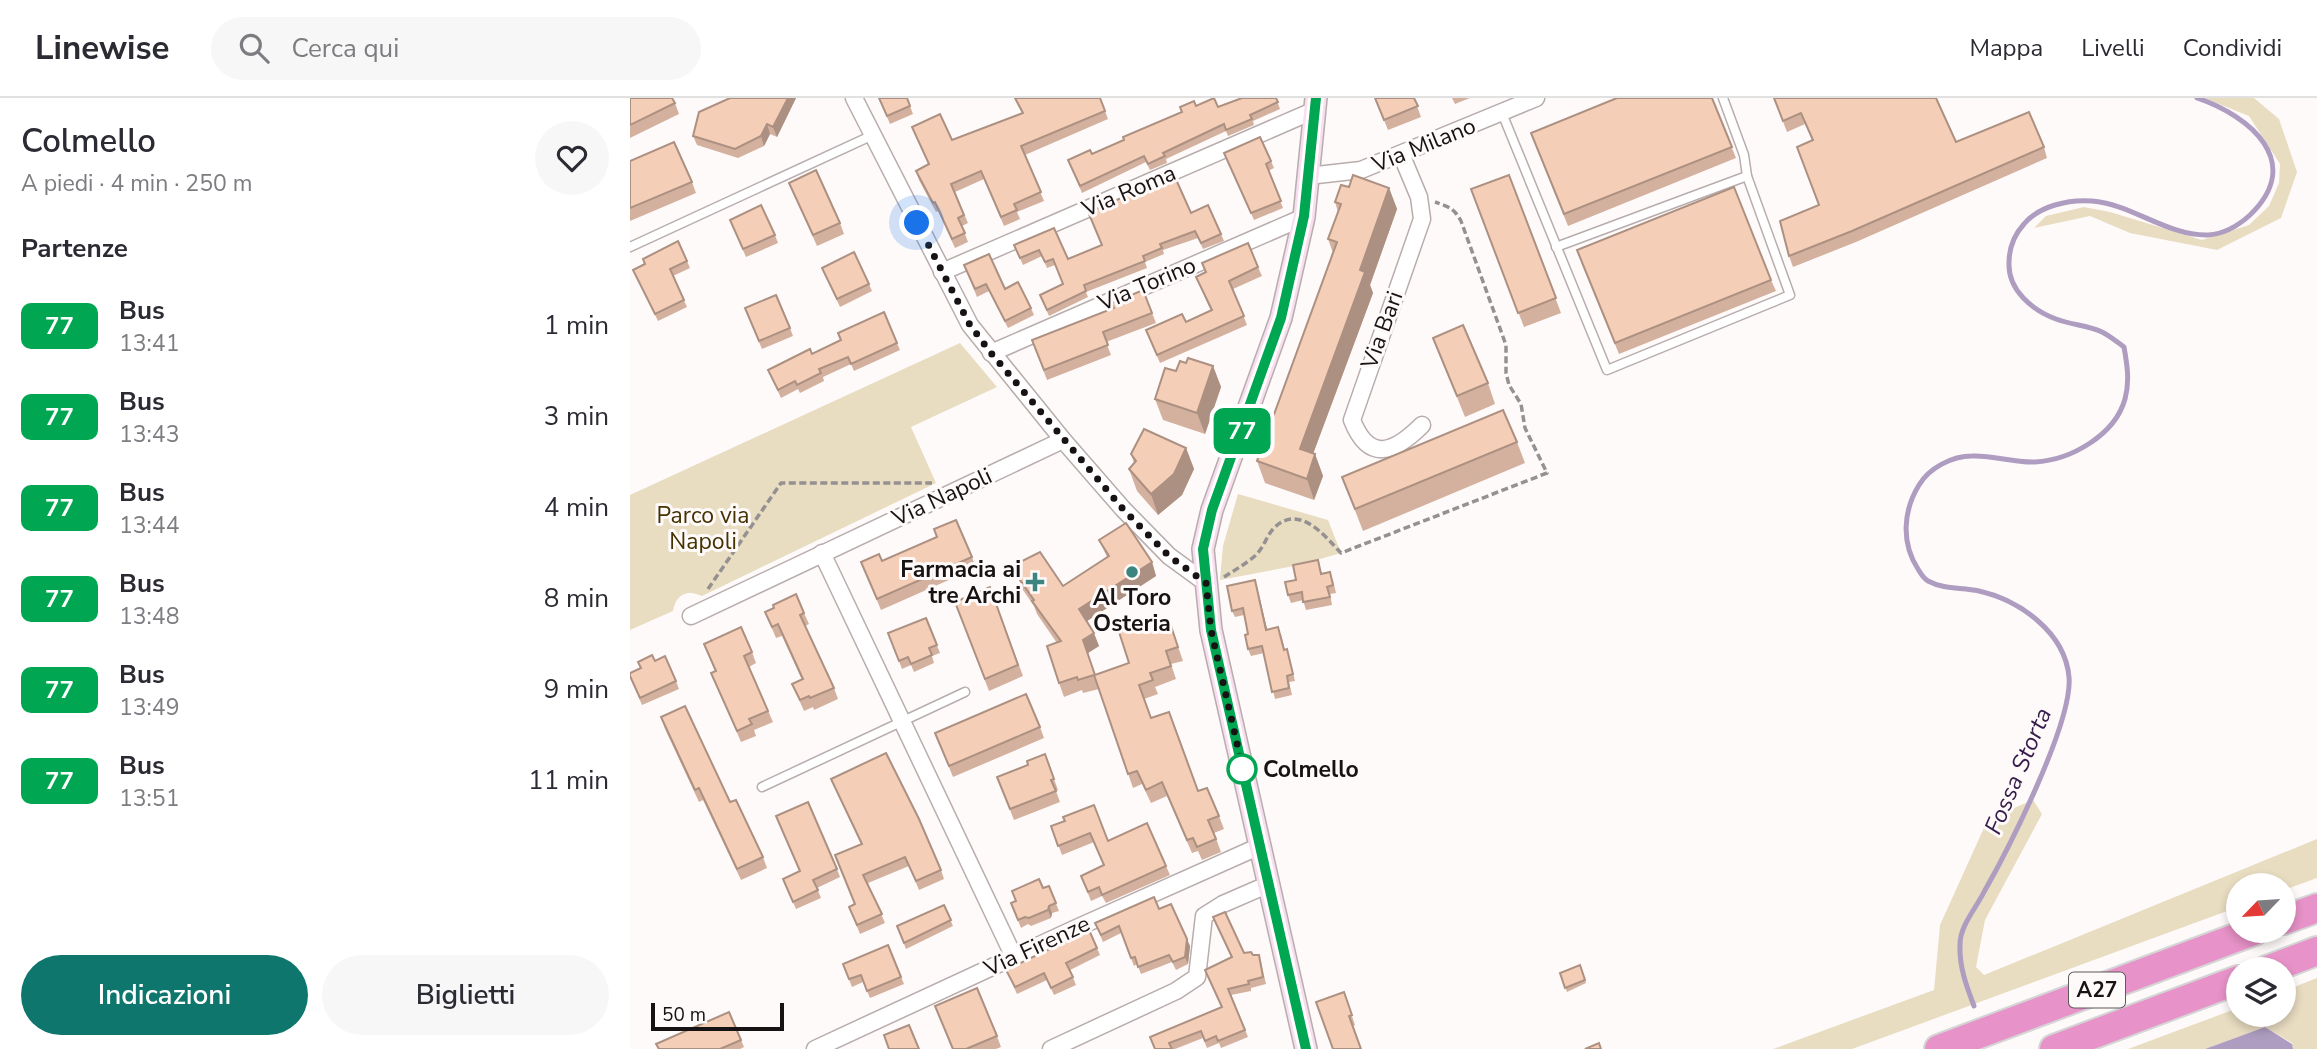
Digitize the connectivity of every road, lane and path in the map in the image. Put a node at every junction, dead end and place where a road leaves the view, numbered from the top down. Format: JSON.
{"nodes":[{"id":1,"x":854,"y":98,"type":"edge"},
{"id":2,"x":1536,"y":98,"type":"edge"},
{"id":3,"x":1723,"y":98,"type":"edge"},
{"id":4,"x":1316,"y":104,"type":"edge"},
{"id":5,"x":1502,"y":113,"type":"junction"},
{"id":6,"x":873,"y":135,"type":"junction"},
{"id":7,"x":1401,"y":154,"type":"junction"},
{"id":8,"x":1308,"y":176,"type":"junction"},
{"id":9,"x":1747,"y":176,"type":"junction"},
{"id":10,"x":1304,"y":216,"type":"junction"},
{"id":11,"x":630,"y":247,"type":"edge"},
{"id":12,"x":1556,"y":247,"type":"junction"},
{"id":13,"x":942,"y":272,"type":"junction"},
{"id":14,"x":991,"y":353,"type":"junction"},
{"id":15,"x":1422,"y":425,"type":"dead end"},
{"id":16,"x":1063,"y":440,"type":"junction"},
{"id":17,"x":936,"y":483,"type":"dead end"},
{"id":18,"x":822,"y":553,"type":"junction"},
{"id":19,"x":1206,"y":583,"type":"junction"},
{"id":20,"x":702,"y":596,"type":"dead end"},
{"id":21,"x":691,"y":616,"type":"dead end"},
{"id":22,"x":965,"y":692,"type":"dead end"},
{"id":23,"x":902,"y":722,"type":"junction"},
{"id":24,"x":762,"y":787,"type":"dead end"},
{"id":25,"x":1260,"y":846,"type":"junction"},
{"id":26,"x":1269,"y":884,"type":"junction"},
{"id":27,"x":2317,"y":908,"type":"edge"},
{"id":28,"x":2296,"y":916,"type":"edge"},
{"id":29,"x":2226,"y":941,"type":"edge"},
{"id":30,"x":2317,"y":951,"type":"edge"},
{"id":31,"x":1014,"y":957,"type":"junction"},
{"id":32,"x":2296,"y":959,"type":"edge"},
{"id":33,"x":2226,"y":984,"type":"edge"},
{"id":34,"x":815,"y":1049,"type":"edge"},
{"id":35,"x":1052,"y":1049,"type":"edge"},
{"id":36,"x":1306,"y":1049,"type":"edge"},
{"id":37,"x":1939,"y":1049,"type":"edge"},
{"id":38,"x":2054,"y":1049,"type":"edge"}],
"edges":[{"from":1,"to":6,"type":"street"},
{"from":2,"to":5,"type":"street","name":"Via Milano"},
{"from":3,"to":9,"type":"lane"},
{"from":4,"to":8,"type":"main road"},
{"from":4,"to":13,"type":"street","name":"Via Roma"},
{"from":5,"to":7,"type":"street","name":"Via Milano"},
{"from":5,"to":12,"type":"lane"},
{"from":6,"to":11,"type":"lane"},
{"from":6,"to":13,"type":"street"},
{"from":7,"to":8,"type":"street","name":"Via Milano"},
{"from":7,"to":15,"type":"street","name":"Via Bari"},
{"from":8,"to":10,"type":"main road"},
{"from":9,"to":12,"type":"lane"},
{"from":9,"to":12,"type":"lane"},
{"from":10,"to":14,"type":"street","name":"Via Torino"},
{"from":10,"to":19,"type":"main road"},
{"from":13,"to":14,"type":"street"},
{"from":14,"to":16,"type":"street"},
{"from":16,"to":18,"type":"street","name":"Via Napoli"},
{"from":16,"to":19,"type":"street"},
{"from":17,"to":20,"type":"path"},
{"from":18,"to":21,"type":"street","name":"Via Napoli"},
{"from":18,"to":23,"type":"street"},
{"from":19,"to":25,"type":"main road"},
{"from":22,"to":23,"type":"lane"},
{"from":23,"to":24,"type":"lane"},
{"from":23,"to":31,"type":"street"},
{"from":25,"to":26,"type":"main road"},
{"from":25,"to":31,"type":"street","name":"Via Firenze"},
{"from":26,"to":35,"type":"street"},
{"from":26,"to":36,"type":"main road"},
{"from":27,"to":28,"type":"highway"},
{"from":29,"to":37,"type":"highway","number":"A27"},
{"from":30,"to":32,"type":"highway"},
{"from":31,"to":34,"type":"street","name":"Via Firenze"},
{"from":33,"to":38,"type":"highway","number":"A27"}]}
